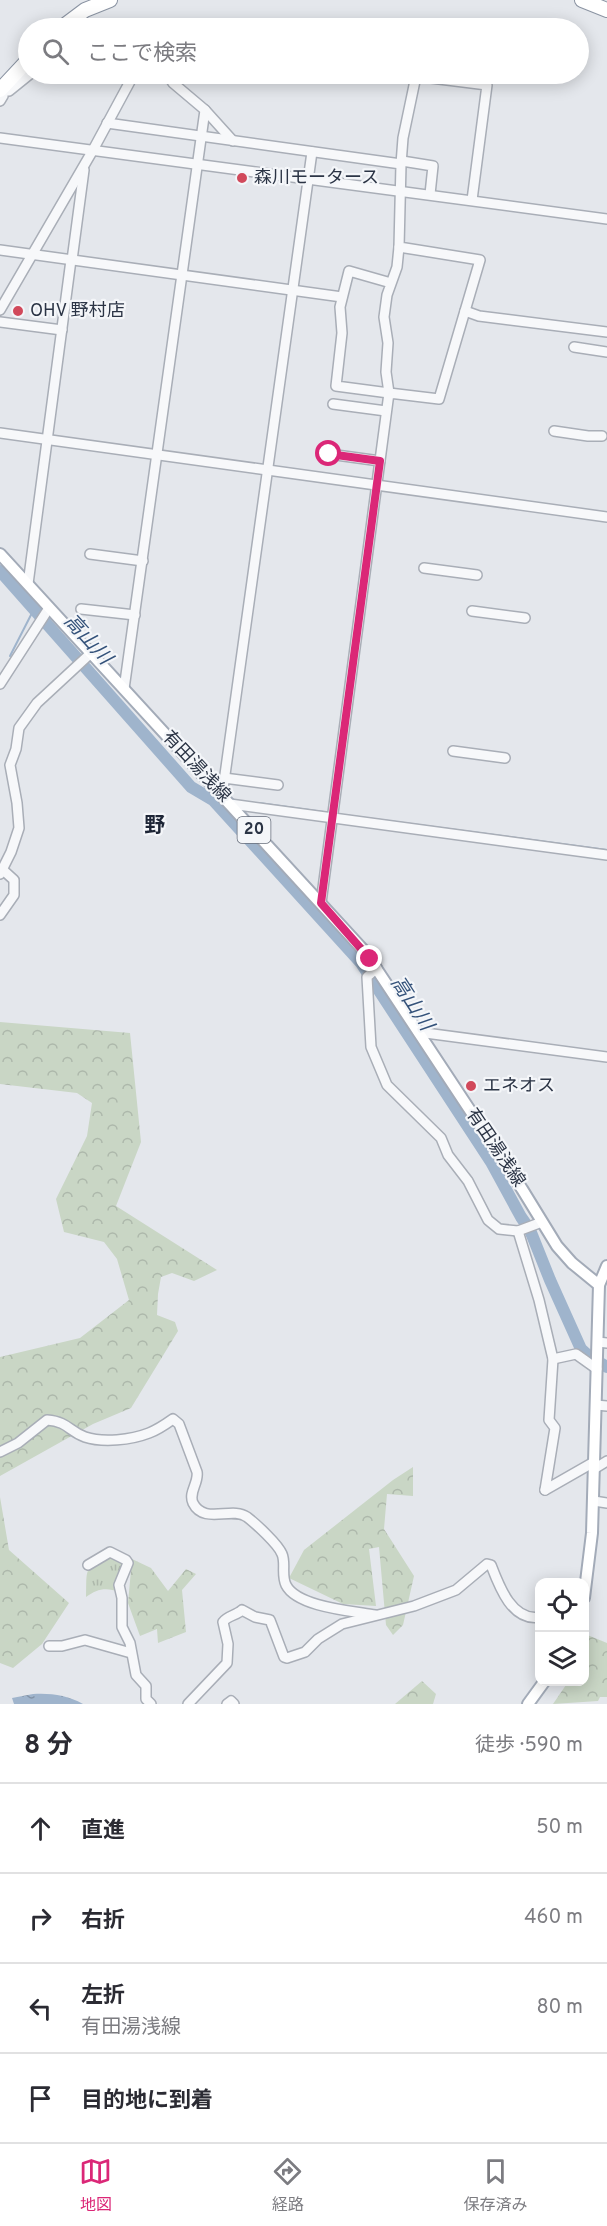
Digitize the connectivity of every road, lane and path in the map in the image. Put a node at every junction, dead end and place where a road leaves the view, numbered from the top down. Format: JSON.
{"nodes":[{"id":1,"x":110,"y":0,"type":"edge"},
{"id":2,"x":582,"y":0,"type":"edge"},
{"id":3,"x":84,"y":5,"type":"edge"},
{"id":4,"x":607,"y":10,"type":"edge"},
{"id":5,"x":71,"y":18,"type":"edge"},
{"id":6,"x":18,"y":73,"type":"edge"},
{"id":7,"x":18,"y":83,"type":"edge"},
{"id":8,"x":128,"y":84,"type":"edge"},
{"id":9,"x":174,"y":84,"type":"edge"},
{"id":10,"x":414,"y":84,"type":"edge"},
{"id":11,"x":473,"y":84,"type":"edge"},
{"id":12,"x":2,"y":94,"type":"edge"},
{"id":13,"x":205,"y":110,"type":"junction"},
{"id":14,"x":107,"y":123,"type":"junction"},
{"id":15,"x":200,"y":137,"type":"junction"},
{"id":16,"x":0,"y":138,"type":"edge"},
{"id":17,"x":233,"y":141,"type":"junction"},
{"id":18,"x":93,"y":150,"type":"junction"},
{"id":19,"x":312,"y":152,"type":"junction"},
{"id":20,"x":196,"y":163,"type":"junction"},
{"id":21,"x":401,"y":163,"type":"junction"},
{"id":22,"x":85,"y":165,"type":"junction"},
{"id":23,"x":307,"y":179,"type":"junction"},
{"id":24,"x":401,"y":190,"type":"junction"},
{"id":25,"x":430,"y":194,"type":"junction"},
{"id":26,"x":472,"y":200,"type":"junction"},
{"id":27,"x":607,"y":219,"type":"edge"},
{"id":28,"x":399,"y":247,"type":"junction"},
{"id":29,"x":0,"y":250,"type":"edge"},
{"id":30,"x":32,"y":255,"type":"junction"},
{"id":31,"x":71,"y":260,"type":"junction"},
{"id":32,"x":181,"y":275,"type":"junction"},
{"id":33,"x":391,"y":283,"type":"junction"},
{"id":34,"x":291,"y":290,"type":"junction"},
{"id":35,"x":342,"y":297,"type":"junction"},
{"id":36,"x":0,"y":310,"type":"edge"},
{"id":37,"x":465,"y":311,"type":"junction"},
{"id":38,"x":0,"y":322,"type":"edge"},
{"id":39,"x":62,"y":330,"type":"junction"},
{"id":40,"x":607,"y":332,"type":"edge"},
{"id":41,"x":574,"y":347,"type":"dead end"},
{"id":42,"x":607,"y":352,"type":"edge"},
{"id":43,"x":389,"y":393,"type":"junction"},
{"id":44,"x":333,"y":404,"type":"dead end"},
{"id":45,"x":386,"y":411,"type":"junction"},
{"id":46,"x":554,"y":431,"type":"dead end"},
{"id":47,"x":0,"y":433,"type":"edge"},
{"id":48,"x":602,"y":436,"type":"dead end"},
{"id":49,"x":48,"y":440,"type":"junction"},
{"id":50,"x":329,"y":454,"type":"dead end"},
{"id":51,"x":157,"y":455,"type":"junction"},
{"id":52,"x":380,"y":461,"type":"junction"},
{"id":53,"x":267,"y":470,"type":"junction"},
{"id":54,"x":377,"y":485,"type":"junction"},
{"id":55,"x":607,"y":516,"type":"edge"},
{"id":56,"x":0,"y":554,"type":"edge"},
{"id":57,"x":90,"y":554,"type":"dead end"},
{"id":58,"x":143,"y":561,"type":"junction"},
{"id":59,"x":424,"y":568,"type":"dead end"},
{"id":60,"x":477,"y":576,"type":"dead end"},
{"id":61,"x":28,"y":584,"type":"junction"},
{"id":62,"x":81,"y":609,"type":"dead end"},
{"id":63,"x":48,"y":610,"type":"junction"},
{"id":64,"x":472,"y":611,"type":"dead end"},
{"id":65,"x":135,"y":615,"type":"junction"},
{"id":66,"x":525,"y":618,"type":"dead end"},
{"id":67,"x":91,"y":653,"type":"junction"},
{"id":68,"x":0,"y":663,"type":"edge"},
{"id":69,"x":10,"y":667,"type":"junction"},
{"id":70,"x":0,"y":684,"type":"edge"},
{"id":71,"x":124,"y":689,"type":"junction"},
{"id":72,"x":453,"y":751,"type":"dead end"},
{"id":73,"x":505,"y":758,"type":"dead end"},
{"id":74,"x":225,"y":778,"type":"junction"},
{"id":75,"x":278,"y":785,"type":"dead end"},
{"id":76,"x":226,"y":800,"type":"junction"},
{"id":77,"x":331,"y":818,"type":"junction"},
{"id":78,"x":607,"y":855,"type":"edge"},
{"id":79,"x":2,"y":872,"type":"edge"},
{"id":80,"x":321,"y":903,"type":"junction"},
{"id":81,"x":0,"y":915,"type":"edge"},
{"id":82,"x":377,"y":968,"type":"junction"},
{"id":83,"x":418,"y":1032,"type":"junction"},
{"id":84,"x":607,"y":1057,"type":"edge"},
{"id":85,"x":529,"y":1227,"type":"junction"},
{"id":86,"x":607,"y":1266,"type":"edge"},
{"id":87,"x":599,"y":1285,"type":"junction"},
{"id":88,"x":602,"y":1342,"type":"edge"},
{"id":89,"x":553,"y":1359,"type":"junction"},
{"id":90,"x":597,"y":1364,"type":"junction"},
{"id":91,"x":601,"y":1406,"type":"edge"},
{"id":92,"x":0,"y":1452,"type":"edge"},
{"id":93,"x":607,"y":1461,"type":"edge"},
{"id":94,"x":594,"y":1465,"type":"junction"},
{"id":95,"x":594,"y":1501,"type":"junction"},
{"id":96,"x":607,"y":1503,"type":"edge"},
{"id":97,"x":88,"y":1564,"type":"dead end"},
{"id":98,"x":589,"y":1578,"type":"edge"},
{"id":99,"x":375,"y":1615,"type":"junction"},
{"id":100,"x":535,"y":1618,"type":"edge"},
{"id":101,"x":49,"y":1646,"type":"dead end"},
{"id":102,"x":131,"y":1653,"type":"junction"},
{"id":103,"x":541,"y":1686,"type":"edge"},
{"id":104,"x":151,"y":1704,"type":"edge"},
{"id":105,"x":188,"y":1704,"type":"edge"},
{"id":106,"x":227,"y":1704,"type":"edge"},
{"id":107,"x":234,"y":1704,"type":"edge"},
{"id":108,"x":528,"y":1704,"type":"edge"}],
"edges":[{"from":1,"to":3,"type":"highway"},
{"from":2,"to":4,"type":"highway"},
{"from":3,"to":5,"type":"highway"},
{"from":6,"to":12,"type":"highway"},
{"from":7,"to":12,"type":"street"},
{"from":8,"to":14,"type":"street"},
{"from":9,"to":13,"type":"street"},
{"from":10,"to":21,"type":"street"},
{"from":11,"to":26,"type":"street"},
{"from":13,"to":15,"type":"street"},
{"from":13,"to":17,"type":"street"},
{"from":14,"to":15,"type":"street"},
{"from":14,"to":18,"type":"street"},
{"from":15,"to":17,"type":"street"},
{"from":15,"to":20,"type":"street"},
{"from":16,"to":18,"type":"street"},
{"from":17,"to":19,"type":"street"},
{"from":18,"to":20,"type":"street"},
{"from":18,"to":22,"type":"street"},
{"from":19,"to":21,"type":"street"},
{"from":19,"to":23,"type":"street"},
{"from":20,"to":23,"type":"street"},
{"from":20,"to":32,"type":"street"},
{"from":21,"to":24,"type":"street"},
{"from":21,"to":25,"type":"street"},
{"from":22,"to":30,"type":"street"},
{"from":22,"to":31,"type":"street"},
{"from":23,"to":24,"type":"street"},
{"from":23,"to":34,"type":"street"},
{"from":24,"to":25,"type":"street"},
{"from":24,"to":28,"type":"street"},
{"from":25,"to":26,"type":"street"},
{"from":26,"to":27,"type":"street"},
{"from":28,"to":33,"type":"street"},
{"from":28,"to":37,"type":"street"},
{"from":29,"to":30,"type":"street"},
{"from":30,"to":31,"type":"street"},
{"from":30,"to":36,"type":"street"},
{"from":31,"to":32,"type":"street"},
{"from":31,"to":39,"type":"street"},
{"from":32,"to":34,"type":"street"},
{"from":32,"to":51,"type":"street"},
{"from":33,"to":35,"type":"street"},
{"from":33,"to":43,"type":"street"},
{"from":34,"to":35,"type":"street"},
{"from":34,"to":53,"type":"street"},
{"from":35,"to":43,"type":"street"},
{"from":37,"to":40,"type":"street"},
{"from":37,"to":43,"type":"street"},
{"from":38,"to":39,"type":"street"},
{"from":39,"to":49,"type":"street"},
{"from":41,"to":42,"type":"street"},
{"from":43,"to":45,"type":"street"},
{"from":44,"to":45,"type":"street"},
{"from":45,"to":52,"type":"street"},
{"from":46,"to":48,"type":"street"},
{"from":47,"to":49,"type":"street"},
{"from":49,"to":51,"type":"street"},
{"from":49,"to":61,"type":"street"},
{"from":50,"to":52,"type":"street"},
{"from":51,"to":53,"type":"street"},
{"from":51,"to":58,"type":"street"},
{"from":52,"to":54,"type":"street"},
{"from":53,"to":54,"type":"street"},
{"from":53,"to":74,"type":"street"},
{"from":54,"to":55,"type":"street"},
{"from":54,"to":77,"type":"street"},
{"from":56,"to":61,"type":"main road","name":"有田湯浅線","number":"20"},
{"from":57,"to":58,"type":"street"},
{"from":58,"to":65,"type":"street"},
{"from":59,"to":60,"type":"street"},
{"from":61,"to":63,"type":"main road","name":"有田湯浅線","number":"20"},
{"from":62,"to":65,"type":"street"},
{"from":63,"to":67,"type":"main road","name":"有田湯浅線","number":"20"},
{"from":63,"to":69,"type":"street"},
{"from":64,"to":66,"type":"street"},
{"from":65,"to":71,"type":"street"},
{"from":67,"to":71,"type":"main road","name":"有田湯浅線","number":"20"},
{"from":67,"to":79,"type":"street"},
{"from":68,"to":69,"type":"street"},
{"from":69,"to":70,"type":"street"},
{"from":71,"to":76,"type":"main road","name":"有田湯浅線","number":"20"},
{"from":72,"to":73,"type":"street"},
{"from":74,"to":75,"type":"street"},
{"from":74,"to":76,"type":"street"},
{"from":76,"to":77,"type":"street"},
{"from":76,"to":80,"type":"main road","name":"有田湯浅線","number":"20"},
{"from":77,"to":78,"type":"street"},
{"from":77,"to":80,"type":"street"},
{"from":79,"to":81,"type":"street"},
{"from":80,"to":82,"type":"main road","name":"有田湯浅線","number":"20"},
{"from":82,"to":83,"type":"main road","name":"有田湯浅線","number":"20"},
{"from":82,"to":85,"type":"street"},
{"from":83,"to":84,"type":"street"},
{"from":83,"to":85,"type":"main road","name":"有田湯浅線","number":"20"},
{"from":85,"to":87,"type":"main road","name":"有田湯浅線","number":"20"},
{"from":85,"to":89,"type":"street"},
{"from":86,"to":87,"type":"main road"},
{"from":87,"to":88,"type":"main road"},
{"from":88,"to":90,"type":"main road"},
{"from":89,"to":90,"type":"street"},
{"from":89,"to":94,"type":"street"},
{"from":90,"to":91,"type":"main road"},
{"from":91,"to":94,"type":"main road"},
{"from":92,"to":99,"type":"street"},
{"from":93,"to":94,"type":"street"},
{"from":94,"to":95,"type":"main road"},
{"from":95,"to":96,"type":"street"},
{"from":95,"to":98,"type":"main road"},
{"from":97,"to":102,"type":"street"},
{"from":99,"to":100,"type":"street"},
{"from":99,"to":105,"type":"street"},
{"from":101,"to":102,"type":"street"},
{"from":102,"to":104,"type":"street"},
{"from":103,"to":108,"type":"main road"},
{"from":106,"to":107,"type":"street"}]}
